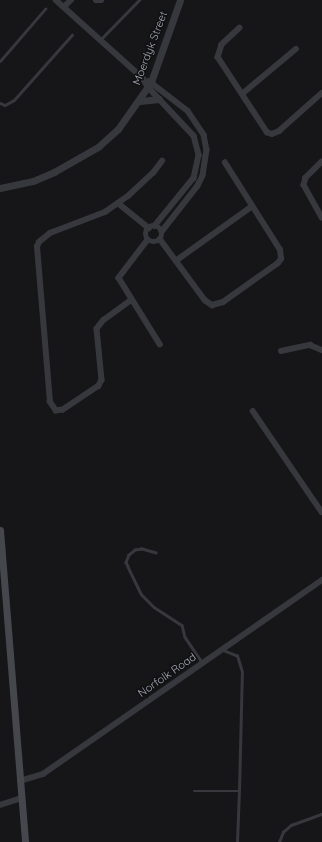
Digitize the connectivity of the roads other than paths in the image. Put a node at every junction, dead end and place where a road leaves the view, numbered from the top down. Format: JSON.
{"nodes":[{"id":1,"x":71,"y":0,"type":"edge"},
{"id":2,"x":96,"y":0,"type":"edge"},
{"id":3,"x":101,"y":0,"type":"edge"},
{"id":4,"x":139,"y":0,"type":"edge"},
{"id":5,"x":180,"y":0,"type":"edge"},
{"id":6,"x":58,"y":1,"type":"edge"},
{"id":7,"x":64,"y":7,"type":"junction"},
{"id":8,"x":45,"y":9,"type":"dead end"},
{"id":9,"x":240,"y":28,"type":"dead end"},
{"id":10,"x":72,"y":35,"type":"dead end"},
{"id":11,"x":100,"y":40,"type":"junction"},
{"id":12,"x":296,"y":49,"type":"dead end"},
{"id":13,"x":0,"y":61,"type":"edge"},
{"id":14,"x":149,"y":85,"type":"junction"},
{"id":15,"x":242,"y":94,"type":"junction"},
{"id":16,"x":322,"y":94,"type":"edge"},
{"id":17,"x":159,"y":99,"type":"junction"},
{"id":18,"x":140,"y":101,"type":"junction"},
{"id":19,"x":0,"y":103,"type":"edge"},
{"id":20,"x":182,"y":106,"type":"junction"},
{"id":21,"x":174,"y":114,"type":"junction"},
{"id":22,"x":162,"y":161,"type":"dead end"},
{"id":23,"x":322,"y":162,"type":"edge"},
{"id":24,"x":225,"y":163,"type":"dead end"},
{"id":25,"x":0,"y":188,"type":"edge"},
{"id":26,"x":118,"y":203,"type":"junction"},
{"id":27,"x":251,"y":207,"type":"junction"},
{"id":28,"x":322,"y":217,"type":"edge"},
{"id":29,"x":152,"y":227,"type":"junction"},
{"id":30,"x":162,"y":232,"type":"junction"},
{"id":31,"x":160,"y":239,"type":"junction"},
{"id":32,"x":148,"y":240,"type":"junction"},
{"id":33,"x":177,"y":260,"type":"junction"},
{"id":34,"x":132,"y":300,"type":"junction"},
{"id":35,"x":160,"y":344,"type":"dead end"},
{"id":36,"x":322,"y":350,"type":"edge"},
{"id":37,"x":281,"y":351,"type":"dead end"},
{"id":38,"x":253,"y":411,"type":"dead end"},
{"id":39,"x":322,"y":512,"type":"edge"},
{"id":40,"x":0,"y":531,"type":"edge"},
{"id":41,"x":156,"y":553,"type":"dead end"},
{"id":42,"x":322,"y":580,"type":"edge"},
{"id":43,"x":222,"y":649,"type":"junction"},
{"id":44,"x":203,"y":663,"type":"junction"},
{"id":45,"x":20,"y":781,"type":"junction"},
{"id":46,"x":194,"y":790,"type":"dead end"},
{"id":47,"x":239,"y":791,"type":"junction"},
{"id":48,"x":22,"y":798,"type":"junction"},
{"id":49,"x":0,"y":805,"type":"edge"},
{"id":50,"x":322,"y":814,"type":"edge"},
{"id":51,"x":25,"y":842,"type":"edge"},
{"id":52,"x":237,"y":842,"type":"edge"},
{"id":53,"x":279,"y":842,"type":"edge"}],
"edges":[{"from":1,"to":7,"type":"street"},
{"from":2,"to":3,"type":"street"},
{"from":4,"to":11,"type":"lane"},
{"from":5,"to":14,"type":"street","name":"Moerdyk Street"},
{"from":6,"to":7,"type":"street"},
{"from":7,"to":11,"type":"street"},
{"from":8,"to":13,"type":"lane"},
{"from":9,"to":15,"type":"street"},
{"from":10,"to":19,"type":"lane"},
{"from":11,"to":14,"type":"street"},
{"from":12,"to":15,"type":"street"},
{"from":14,"to":17,"type":"street"},
{"from":14,"to":18,"type":"street","name":"Moerdyk Street"},
{"from":14,"to":20,"type":"street"},
{"from":15,"to":16,"type":"street"},
{"from":17,"to":18,"type":"street"},
{"from":17,"to":21,"type":"street"},
{"from":18,"to":25,"type":"street","name":"Moerdyk Street"},
{"from":20,"to":21,"type":"street"},
{"from":20,"to":30,"type":"street"},
{"from":21,"to":29,"type":"street"},
{"from":22,"to":26,"type":"street"},
{"from":23,"to":28,"type":"street"},
{"from":24,"to":27,"type":"street"},
{"from":26,"to":29,"type":"street"},
{"from":26,"to":34,"type":"street"},
{"from":27,"to":33,"type":"street"},
{"from":27,"to":33,"type":"street"},
{"from":29,"to":30,"type":"street"},
{"from":29,"to":32,"type":"street"},
{"from":30,"to":31,"type":"street"},
{"from":31,"to":32,"type":"street"},
{"from":31,"to":33,"type":"street"},
{"from":32,"to":34,"type":"street"},
{"from":34,"to":35,"type":"street"},
{"from":36,"to":37,"type":"street"},
{"from":38,"to":39,"type":"street"},
{"from":40,"to":45,"type":"main road"},
{"from":41,"to":44,"type":"lane"},
{"from":42,"to":43,"type":"street","name":"Norfolk Road"},
{"from":43,"to":44,"type":"street","name":"Norfolk Road"},
{"from":43,"to":47,"type":"lane"},
{"from":44,"to":45,"type":"street","name":"Norfolk Road"},
{"from":45,"to":48,"type":"main road"},
{"from":46,"to":47,"type":"lane"},
{"from":47,"to":52,"type":"lane"},
{"from":48,"to":49,"type":"street"},
{"from":48,"to":51,"type":"main road"},
{"from":50,"to":53,"type":"lane"}]}
